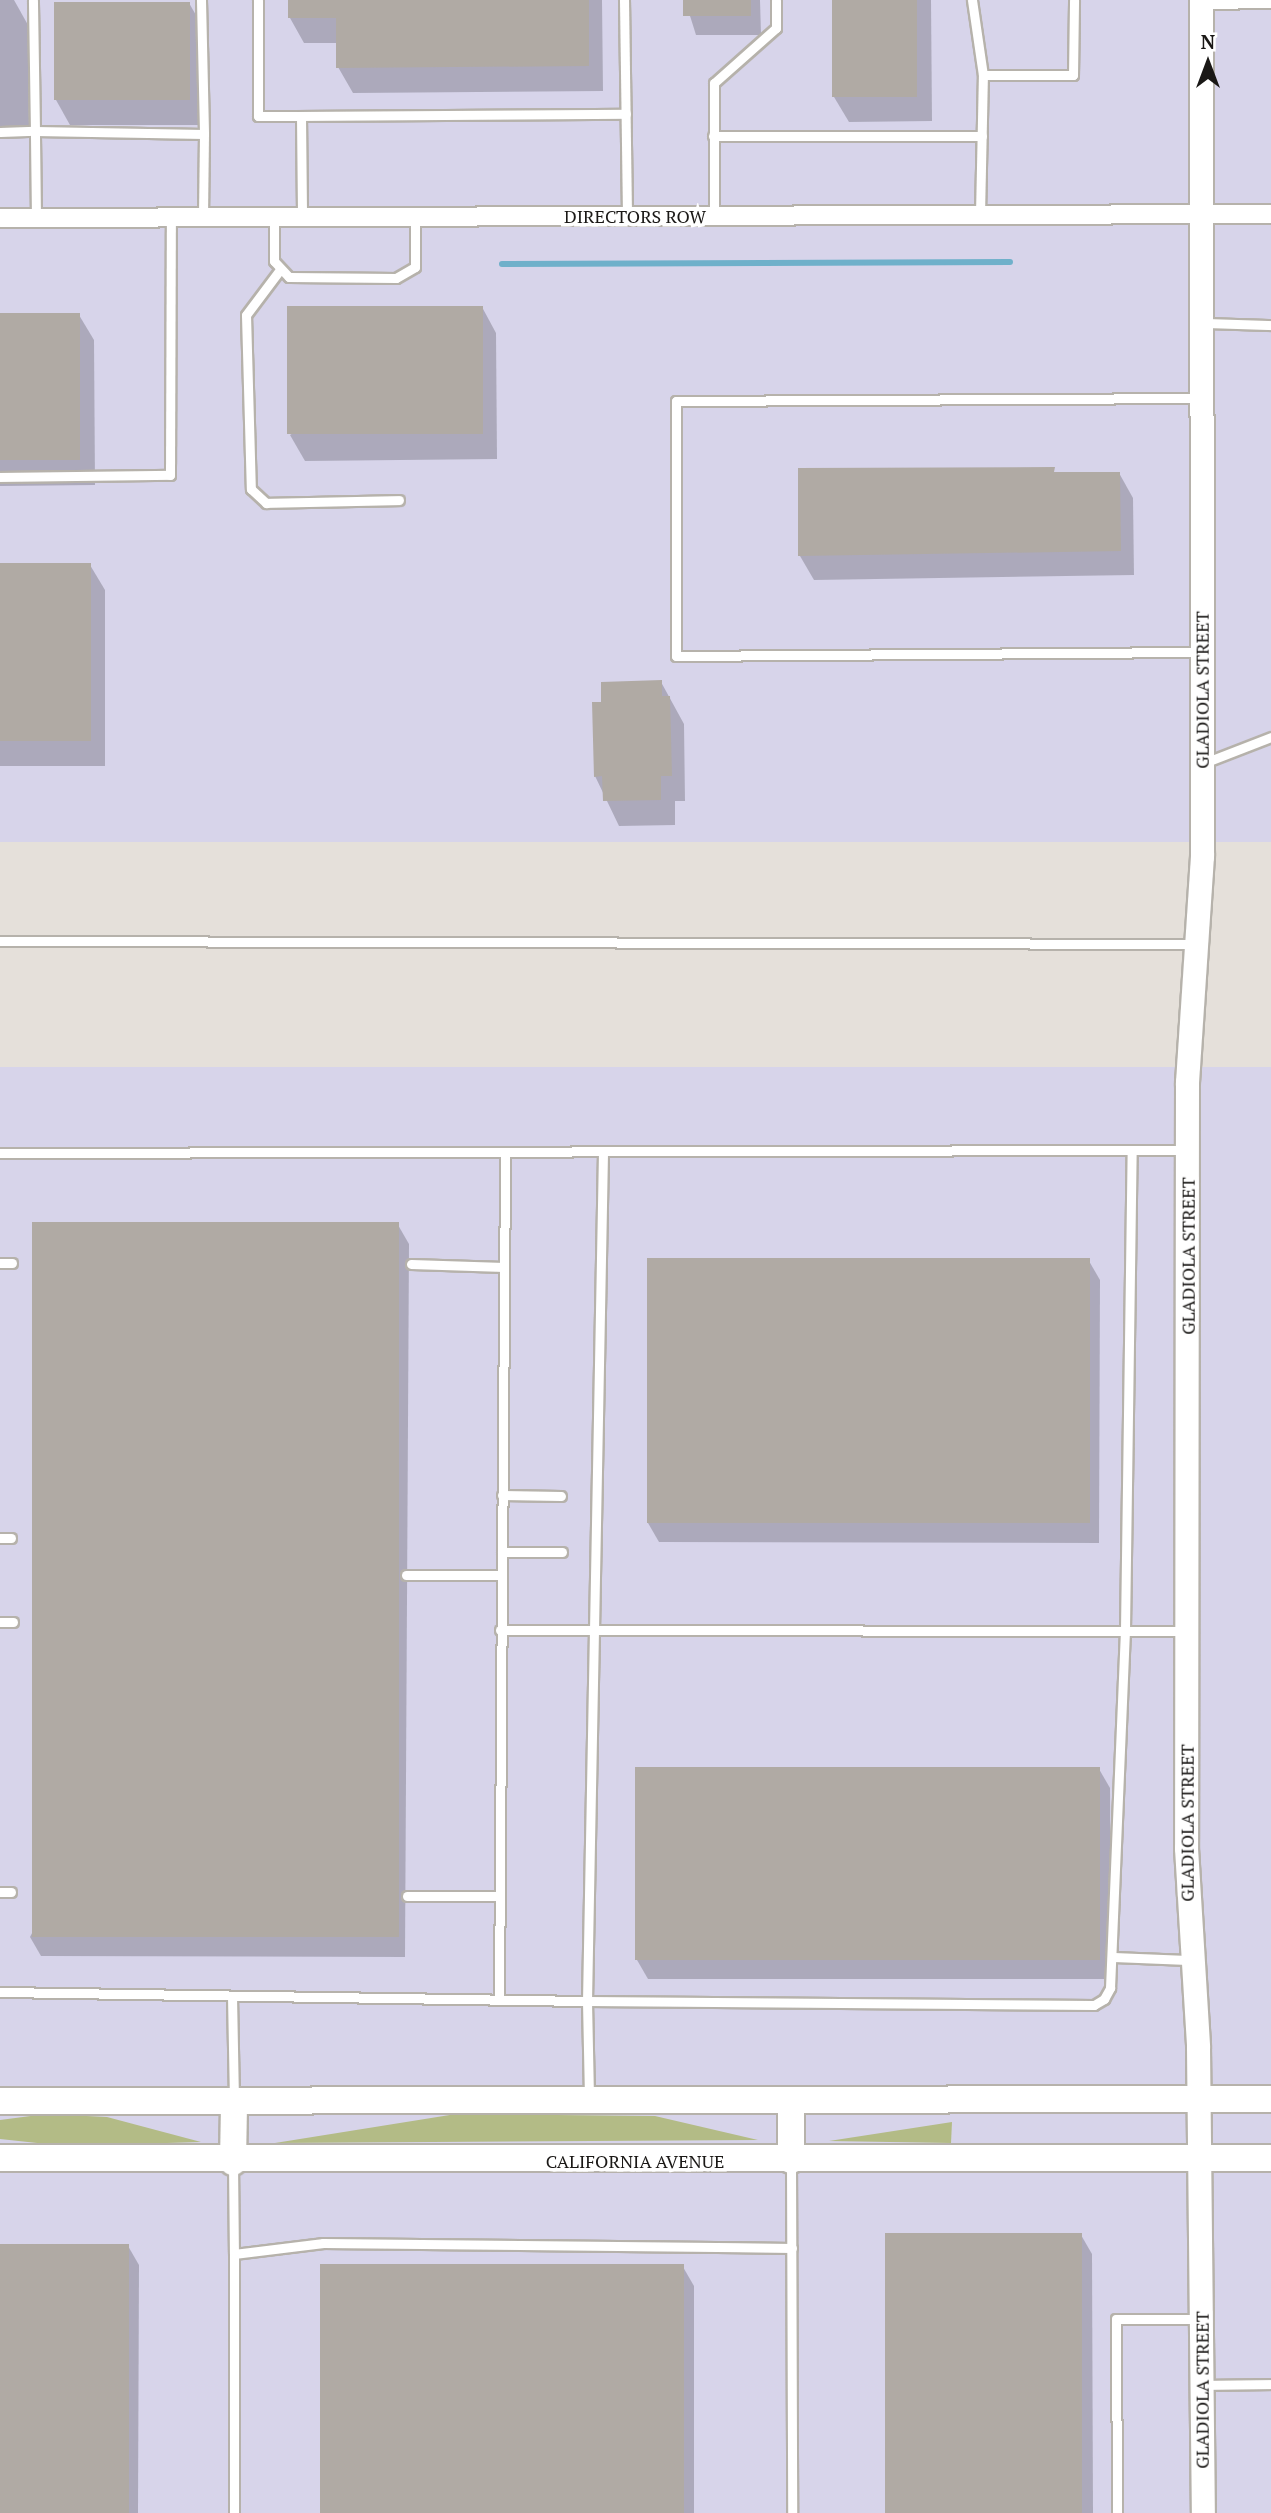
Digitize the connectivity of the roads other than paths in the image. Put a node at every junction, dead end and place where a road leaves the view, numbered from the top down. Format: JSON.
{"nodes":[{"id":1,"x":33,"y":0,"type":"edge"},
{"id":2,"x":201,"y":0,"type":"edge"},
{"id":3,"x":258,"y":0,"type":"edge"},
{"id":4,"x":624,"y":0,"type":"edge"},
{"id":5,"x":776,"y":0,"type":"edge"},
{"id":6,"x":971,"y":0,"type":"edge"},
{"id":7,"x":1074,"y":0,"type":"edge"},
{"id":8,"x":1201,"y":2,"type":"edge"},
{"id":9,"x":1271,"y":3,"type":"edge"},
{"id":10,"x":983,"y":75,"type":"junction"},
{"id":11,"x":626,"y":114,"type":"junction"},
{"id":12,"x":301,"y":116,"type":"junction"},
{"id":13,"x":36,"y":131,"type":"junction"},
{"id":14,"x":0,"y":132,"type":"edge"},
{"id":15,"x":204,"y":134,"type":"junction"},
{"id":16,"x":713,"y":136,"type":"junction"},
{"id":17,"x":982,"y":136,"type":"junction"},
{"id":18,"x":1201,"y":214,"type":"junction"},
{"id":19,"x":1271,"y":214,"type":"edge"},
{"id":20,"x":980,"y":215,"type":"junction"},
{"id":21,"x":627,"y":216,"type":"junction"},
{"id":22,"x":714,"y":216,"type":"junction"},
{"id":23,"x":203,"y":217,"type":"junction"},
{"id":24,"x":274,"y":217,"type":"junction"},
{"id":25,"x":302,"y":217,"type":"junction"},
{"id":26,"x":415,"y":217,"type":"junction"},
{"id":27,"x":0,"y":218,"type":"edge"},
{"id":28,"x":36,"y":218,"type":"junction"},
{"id":29,"x":171,"y":218,"type":"junction"},
{"id":30,"x":279,"y":271,"type":"junction"},
{"id":31,"x":1201,"y":323,"type":"junction"},
{"id":32,"x":1271,"y":325,"type":"edge"},
{"id":33,"x":1200,"y":398,"type":"junction"},
{"id":34,"x":0,"y":477,"type":"edge"},
{"id":35,"x":399,"y":500,"type":"dead end"},
{"id":36,"x":1203,"y":652,"type":"junction"},
{"id":37,"x":1271,"y":737,"type":"edge"},
{"id":38,"x":1202,"y":764,"type":"junction"},
{"id":39,"x":0,"y":941,"type":"edge"},
{"id":40,"x":1197,"y":944,"type":"junction"},
{"id":41,"x":1132,"y":1150,"type":"junction"},
{"id":42,"x":1188,"y":1150,"type":"junction"},
{"id":43,"x":0,"y":1153,"type":"edge"},
{"id":44,"x":505,"y":1153,"type":"junction"},
{"id":45,"x":603,"y":1153,"type":"junction"},
{"id":46,"x":0,"y":1263,"type":"edge"},
{"id":47,"x":12,"y":1263,"type":"dead end"},
{"id":48,"x":411,"y":1264,"type":"dead end"},
{"id":49,"x":504,"y":1267,"type":"junction"},
{"id":50,"x":502,"y":1495,"type":"junction"},
{"id":51,"x":561,"y":1496,"type":"dead end"},
{"id":52,"x":0,"y":1538,"type":"edge"},
{"id":53,"x":11,"y":1538,"type":"dead end"},
{"id":54,"x":502,"y":1552,"type":"junction"},
{"id":55,"x":562,"y":1552,"type":"dead end"},
{"id":56,"x":406,"y":1575,"type":"dead end"},
{"id":57,"x":501,"y":1575,"type":"junction"},
{"id":58,"x":0,"y":1622,"type":"edge"},
{"id":59,"x":13,"y":1622,"type":"dead end"},
{"id":60,"x":594,"y":1629,"type":"junction"},
{"id":61,"x":1125,"y":1629,"type":"junction"},
{"id":62,"x":500,"y":1630,"type":"junction"},
{"id":63,"x":1188,"y":1631,"type":"junction"},
{"id":64,"x":407,"y":1896,"type":"dead end"},
{"id":65,"x":498,"y":1896,"type":"junction"},
{"id":66,"x":1112,"y":1957,"type":"junction"},
{"id":67,"x":1189,"y":1960,"type":"junction"},
{"id":68,"x":0,"y":1992,"type":"edge"},
{"id":69,"x":232,"y":1996,"type":"junction"},
{"id":70,"x":499,"y":1998,"type":"junction"},
{"id":71,"x":587,"y":2001,"type":"junction"},
{"id":72,"x":1271,"y":2099,"type":"edge"},
{"id":73,"x":791,"y":2100,"type":"junction"},
{"id":74,"x":1197,"y":2100,"type":"junction"},
{"id":75,"x":0,"y":2101,"type":"edge"},
{"id":76,"x":589,"y":2102,"type":"junction"},
{"id":77,"x":234,"y":2103,"type":"junction"},
{"id":78,"x":0,"y":2158,"type":"edge"},
{"id":79,"x":1199,"y":2158,"type":"junction"},
{"id":80,"x":1271,"y":2158,"type":"edge"},
{"id":81,"x":792,"y":2160,"type":"junction"},
{"id":82,"x":233,"y":2162,"type":"junction"},
{"id":83,"x":792,"y":2248,"type":"junction"},
{"id":84,"x":234,"y":2254,"type":"junction"},
{"id":85,"x":1202,"y":2319,"type":"junction"},
{"id":86,"x":1271,"y":2384,"type":"edge"},
{"id":87,"x":1201,"y":2385,"type":"junction"},
{"id":88,"x":234,"y":2513,"type":"edge"},
{"id":89,"x":792,"y":2513,"type":"edge"},
{"id":90,"x":1117,"y":2513,"type":"edge"},
{"id":91,"x":1203,"y":2513,"type":"edge"}],
"edges":[{"from":1,"to":13,"type":"lane"},
{"from":2,"to":15,"type":"lane"},
{"from":3,"to":12,"type":"lane"},
{"from":4,"to":11,"type":"lane"},
{"from":5,"to":16,"type":"lane"},
{"from":6,"to":10,"type":"lane"},
{"from":7,"to":10,"type":"lane"},
{"from":8,"to":9,"type":"lane"},
{"from":8,"to":18,"type":"street","name":"GLADIOLA STREET"},
{"from":10,"to":17,"type":"lane"},
{"from":11,"to":12,"type":"lane"},
{"from":11,"to":21,"type":"lane"},
{"from":12,"to":25,"type":"lane"},
{"from":13,"to":14,"type":"lane"},
{"from":13,"to":15,"type":"lane"},
{"from":13,"to":28,"type":"lane"},
{"from":15,"to":23,"type":"lane"},
{"from":16,"to":17,"type":"lane"},
{"from":16,"to":22,"type":"lane"},
{"from":17,"to":20,"type":"lane"},
{"from":18,"to":19,"type":"street","name":"DIRECTORS ROW"},
{"from":18,"to":20,"type":"street","name":"DIRECTORS ROW"},
{"from":18,"to":31,"type":"street","name":"GLADIOLA STREET"},
{"from":20,"to":22,"type":"street","name":"DIRECTORS ROW"},
{"from":21,"to":22,"type":"street","name":"DIRECTORS ROW"},
{"from":21,"to":26,"type":"street","name":"DIRECTORS ROW"},
{"from":23,"to":24,"type":"street","name":"DIRECTORS ROW"},
{"from":23,"to":29,"type":"street","name":"DIRECTORS ROW"},
{"from":24,"to":25,"type":"street","name":"DIRECTORS ROW"},
{"from":24,"to":30,"type":"lane"},
{"from":25,"to":26,"type":"street","name":"DIRECTORS ROW"},
{"from":26,"to":30,"type":"lane"},
{"from":27,"to":28,"type":"street","name":"DIRECTORS ROW"},
{"from":28,"to":29,"type":"street","name":"DIRECTORS ROW"},
{"from":29,"to":34,"type":"lane"},
{"from":30,"to":35,"type":"lane"},
{"from":31,"to":32,"type":"lane"},
{"from":31,"to":33,"type":"street","name":"GLADIOLA STREET"},
{"from":33,"to":36,"type":"street","name":"GLADIOLA STREET"},
{"from":33,"to":36,"type":"lane"},
{"from":36,"to":38,"type":"street","name":"GLADIOLA STREET"},
{"from":37,"to":38,"type":"lane"},
{"from":38,"to":40,"type":"street","name":"GLADIOLA STREET"},
{"from":39,"to":40,"type":"lane"},
{"from":40,"to":42,"type":"street","name":"GLADIOLA STREET"},
{"from":41,"to":42,"type":"lane"},
{"from":41,"to":45,"type":"lane"},
{"from":41,"to":61,"type":"lane"},
{"from":42,"to":63,"type":"street","name":"GLADIOLA STREET"},
{"from":43,"to":44,"type":"lane"},
{"from":44,"to":45,"type":"lane"},
{"from":44,"to":49,"type":"lane"},
{"from":45,"to":60,"type":"lane"},
{"from":46,"to":47,"type":"lane"},
{"from":48,"to":49,"type":"lane"},
{"from":49,"to":50,"type":"lane"},
{"from":50,"to":51,"type":"lane"},
{"from":50,"to":54,"type":"lane"},
{"from":52,"to":53,"type":"lane"},
{"from":54,"to":55,"type":"lane"},
{"from":54,"to":57,"type":"lane"},
{"from":56,"to":57,"type":"lane"},
{"from":57,"to":62,"type":"lane"},
{"from":58,"to":59,"type":"lane"},
{"from":60,"to":61,"type":"lane"},
{"from":60,"to":62,"type":"lane"},
{"from":60,"to":71,"type":"lane"},
{"from":61,"to":63,"type":"lane"},
{"from":61,"to":66,"type":"lane"},
{"from":62,"to":65,"type":"lane"},
{"from":63,"to":67,"type":"street","name":"GLADIOLA STREET"},
{"from":64,"to":65,"type":"lane"},
{"from":65,"to":70,"type":"lane"},
{"from":66,"to":67,"type":"lane"},
{"from":66,"to":71,"type":"lane"},
{"from":67,"to":74,"type":"street","name":"GLADIOLA STREET"},
{"from":68,"to":69,"type":"lane"},
{"from":69,"to":70,"type":"lane"},
{"from":69,"to":77,"type":"lane"},
{"from":70,"to":71,"type":"lane"},
{"from":71,"to":76,"type":"lane"},
{"from":72,"to":74,"type":"main road"},
{"from":73,"to":74,"type":"main road"},
{"from":73,"to":76,"type":"main road"},
{"from":73,"to":81,"type":"main road"},
{"from":74,"to":79,"type":"street","name":"GLADIOLA STREET"},
{"from":75,"to":77,"type":"main road"},
{"from":76,"to":77,"type":"main road"},
{"from":77,"to":82,"type":"main road"},
{"from":78,"to":82,"type":"main road","name":"CALIFORNIA AVENUE"},
{"from":79,"to":80,"type":"main road","name":"CALIFORNIA AVENUE"},
{"from":79,"to":81,"type":"main road","name":"CALIFORNIA AVENUE"},
{"from":79,"to":85,"type":"street","name":"GLADIOLA STREET"},
{"from":81,"to":82,"type":"main road","name":"CALIFORNIA AVENUE"},
{"from":81,"to":83,"type":"lane"},
{"from":82,"to":84,"type":"lane"},
{"from":83,"to":84,"type":"lane"},
{"from":83,"to":89,"type":"lane"},
{"from":84,"to":88,"type":"lane"},
{"from":85,"to":87,"type":"street","name":"GLADIOLA STREET"},
{"from":85,"to":90,"type":"lane"},
{"from":86,"to":87,"type":"lane"},
{"from":87,"to":91,"type":"street","name":"GLADIOLA STREET"}]}
